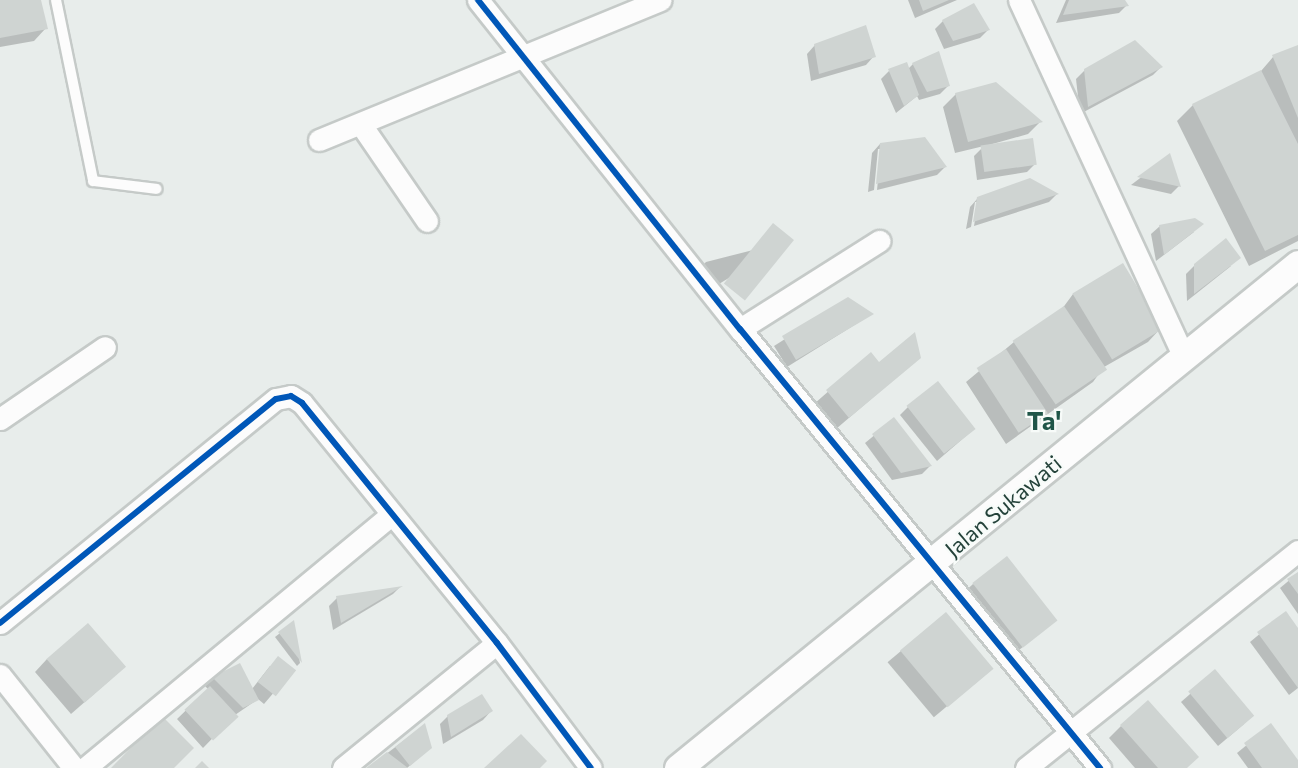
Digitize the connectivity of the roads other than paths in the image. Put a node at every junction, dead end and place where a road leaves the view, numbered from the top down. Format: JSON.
{"nodes":[{"id":1,"x":56,"y":0,"type":"edge"},
{"id":2,"x":478,"y":0,"type":"edge"},
{"id":3,"x":660,"y":0,"type":"edge"},
{"id":4,"x":1019,"y":0,"type":"edge"},
{"id":5,"x":523,"y":58,"type":"junction"},
{"id":6,"x":362,"y":126,"type":"junction"},
{"id":7,"x":319,"y":140,"type":"dead end"},
{"id":8,"x":157,"y":189,"type":"dead end"},
{"id":9,"x":427,"y":221,"type":"dead end"},
{"id":10,"x":879,"y":241,"type":"dead end"},
{"id":11,"x":1298,"y":264,"type":"edge"},
{"id":12,"x":740,"y":329,"type":"junction"},
{"id":13,"x":105,"y":347,"type":"dead end"},
{"id":14,"x":1184,"y":355,"type":"junction"},
{"id":15,"x":0,"y":419,"type":"edge"},
{"id":16,"x":392,"y":514,"type":"junction"},
{"id":17,"x":1298,"y":551,"type":"edge"},
{"id":18,"x":935,"y":562,"type":"junction"},
{"id":19,"x":0,"y":623,"type":"edge"},
{"id":20,"x":497,"y":643,"type":"junction"},
{"id":21,"x":0,"y":675,"type":"edge"},
{"id":22,"x":1070,"y":731,"type":"junction"},
{"id":23,"x":74,"y":768,"type":"edge"},
{"id":24,"x":84,"y":768,"type":"edge"},
{"id":25,"x":343,"y":768,"type":"edge"},
{"id":26,"x":591,"y":768,"type":"edge"},
{"id":27,"x":678,"y":768,"type":"edge"},
{"id":28,"x":1026,"y":768,"type":"edge"},
{"id":29,"x":1100,"y":768,"type":"edge"}],
"edges":[{"from":1,"to":8,"type":"lane"},
{"from":2,"to":5,"type":"street"},
{"from":3,"to":5,"type":"street"},
{"from":4,"to":14,"type":"street"},
{"from":5,"to":6,"type":"street"},
{"from":5,"to":12,"type":"street"},
{"from":6,"to":7,"type":"street"},
{"from":6,"to":9,"type":"street"},
{"from":10,"to":12,"type":"street"},
{"from":11,"to":14,"type":"street","name":"Jalan Sukawati"},
{"from":12,"to":18,"type":"street"},
{"from":13,"to":15,"type":"street"},
{"from":14,"to":18,"type":"street","name":"Jalan Sukawati"},
{"from":16,"to":19,"type":"street"},
{"from":16,"to":20,"type":"street"},
{"from":16,"to":24,"type":"street"},
{"from":17,"to":22,"type":"street"},
{"from":18,"to":22,"type":"street"},
{"from":18,"to":27,"type":"street","name":"Jalan Sukawati"},
{"from":20,"to":25,"type":"street"},
{"from":20,"to":26,"type":"street"},
{"from":21,"to":23,"type":"street"},
{"from":22,"to":28,"type":"street"},
{"from":22,"to":29,"type":"street"}]}
